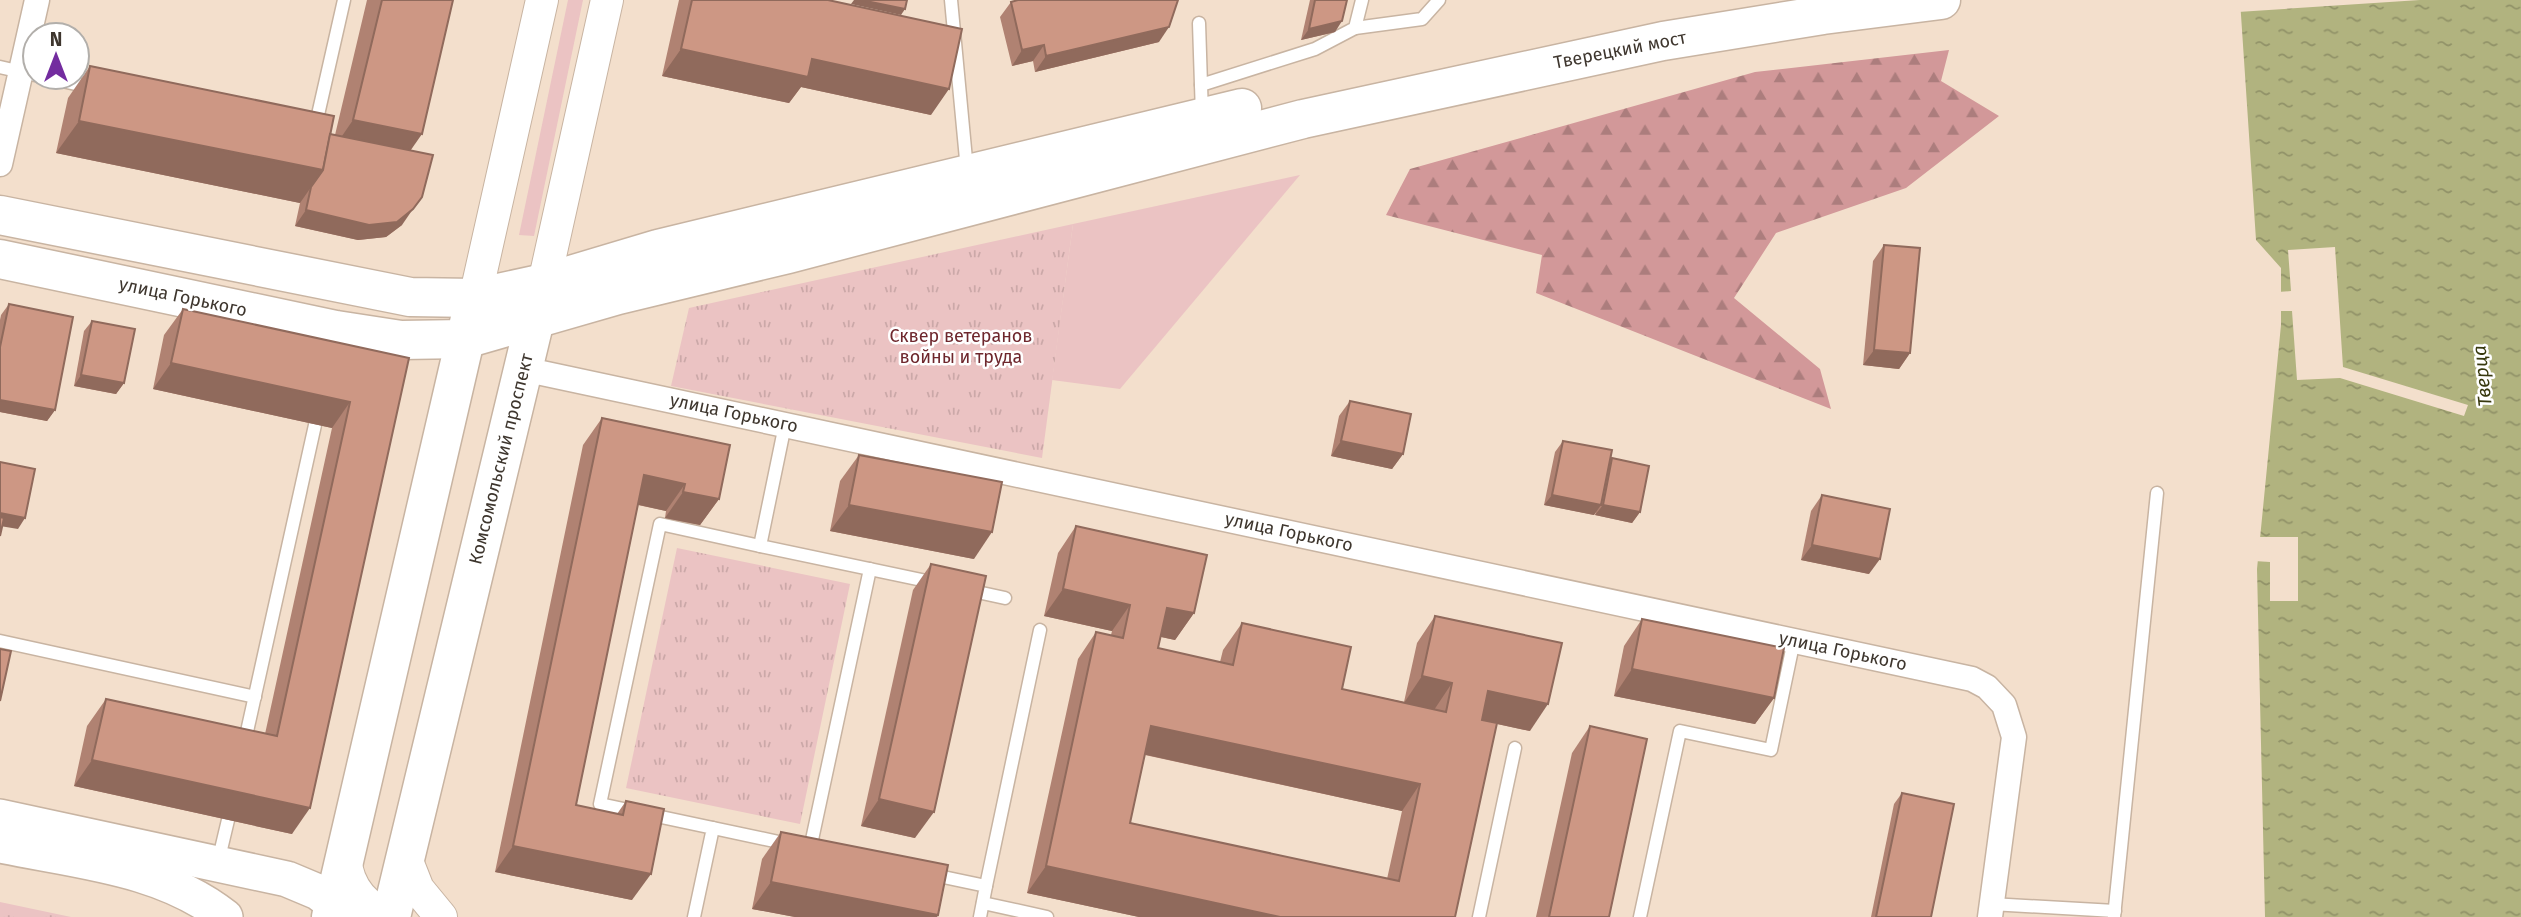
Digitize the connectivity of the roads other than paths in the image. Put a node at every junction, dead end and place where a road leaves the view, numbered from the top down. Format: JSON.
{"nodes":[{"id":1,"x":37,"y":0,"type":"edge"},
{"id":2,"x":344,"y":0,"type":"edge"},
{"id":3,"x":542,"y":0,"type":"edge"},
{"id":4,"x":607,"y":0,"type":"edge"},
{"id":5,"x":951,"y":0,"type":"edge"},
{"id":6,"x":1362,"y":0,"type":"edge"},
{"id":7,"x":1439,"y":0,"type":"edge"},
{"id":8,"x":1754,"y":0,"type":"edge"},
{"id":9,"x":1941,"y":0,"type":"edge"},
{"id":10,"x":1199,"y":23,"type":"dead end"},
{"id":11,"x":1355,"y":28,"type":"junction"},
{"id":12,"x":19,"y":71,"type":"edge"},
{"id":13,"x":91,"y":87,"type":"edge"},
{"id":14,"x":112,"y":92,"type":"edge"},
{"id":15,"x":1202,"y":102,"type":"junction"},
{"id":16,"x":1299,"y":107,"type":"junction"},
{"id":17,"x":300,"y":134,"type":"edge"},
{"id":18,"x":0,"y":164,"type":"edge"},
{"id":19,"x":968,"y":175,"type":"junction"},
{"id":20,"x":0,"y":215,"type":"edge"},
{"id":21,"x":0,"y":259,"type":"edge"},
{"id":22,"x":475,"y":298,"type":"junction"},
{"id":23,"x":540,"y":301,"type":"junction"},
{"id":24,"x":465,"y":339,"type":"junction"},
{"id":25,"x":523,"y":369,"type":"junction"},
{"id":26,"x":315,"y":425,"type":"edge"},
{"id":27,"x":785,"y":425,"type":"junction"},
{"id":28,"x":2157,"y":492,"type":"dead end"},
{"id":29,"x":760,"y":546,"type":"junction"},
{"id":30,"x":870,"y":569,"type":"junction"},
{"id":31,"x":1004,"y":597,"type":"dead end"},
{"id":32,"x":1040,"y":630,"type":"dead end"},
{"id":33,"x":1794,"y":640,"type":"junction"},
{"id":34,"x":0,"y":641,"type":"edge"},
{"id":35,"x":255,"y":697,"type":"junction"},
{"id":36,"x":1514,"y":748,"type":"dead end"},
{"id":37,"x":241,"y":759,"type":"edge"},
{"id":38,"x":0,"y":817,"type":"edge"},
{"id":39,"x":228,"y":820,"type":"edge"},
{"id":40,"x":713,"y":828,"type":"junction"},
{"id":41,"x":0,"y":845,"type":"edge"},
{"id":42,"x":810,"y":849,"type":"junction"},
{"id":43,"x":824,"y":852,"type":"edge"},
{"id":44,"x":405,"y":856,"type":"junction"},
{"id":45,"x":345,"y":858,"type":"junction"},
{"id":46,"x":218,"y":862,"type":"junction"},
{"id":47,"x":918,"y":872,"type":"edge"},
{"id":48,"x":986,"y":886,"type":"junction"},
{"id":49,"x":983,"y":904,"type":"junction"},
{"id":50,"x":1991,"y":910,"type":"edge"},
{"id":51,"x":339,"y":913,"type":"edge"},
{"id":52,"x":2114,"y":914,"type":"edge"},
{"id":53,"x":225,"y":917,"type":"edge"},
{"id":54,"x":392,"y":917,"type":"edge"},
{"id":55,"x":441,"y":917,"type":"edge"},
{"id":56,"x":694,"y":917,"type":"edge"},
{"id":57,"x":980,"y":917,"type":"edge"},
{"id":58,"x":1047,"y":917,"type":"edge"},
{"id":59,"x":1479,"y":917,"type":"edge"},
{"id":60,"x":1640,"y":917,"type":"edge"}],
"edges":[{"from":1,"to":12,"type":"street"},
{"from":2,"to":17,"type":"lane"},
{"from":3,"to":22,"type":"street"},
{"from":4,"to":23,"type":"street","name":"Комсомольский проспект"},
{"from":5,"to":19,"type":"lane"},
{"from":6,"to":11,"type":"lane"},
{"from":7,"to":11,"type":"lane"},
{"from":8,"to":16,"type":"main road","name":"Тверецкий мост"},
{"from":9,"to":16,"type":"main road","name":"Тверецкий мост"},
{"from":10,"to":15,"type":"lane"},
{"from":11,"to":15,"type":"lane"},
{"from":12,"to":18,"type":"street"},
{"from":13,"to":14,"type":"lane"},
{"from":15,"to":16,"type":"main road","name":"улица Горького"},
{"from":15,"to":19,"type":"main road","name":"улица Горького"},
{"from":16,"to":23,"type":"main road","name":"улица Горького"},
{"from":19,"to":23,"type":"main road","name":"улица Горького"},
{"from":20,"to":22,"type":"main road","name":"улица Горького"},
{"from":21,"to":24,"type":"main road","name":"улица Горького"},
{"from":22,"to":23,"type":"main road","name":"улица Горького"},
{"from":22,"to":24,"type":"main road"},
{"from":23,"to":24,"type":"main road","name":"улица Горького"},
{"from":23,"to":25,"type":"main road","name":"Комсомольский проспект"},
{"from":24,"to":45,"type":"main road"},
{"from":25,"to":27,"type":"street","name":"улица Горького"},
{"from":25,"to":44,"type":"main road","name":"Комсомольский проспект"},
{"from":26,"to":35,"type":"lane"},
{"from":27,"to":29,"type":"lane"},
{"from":27,"to":33,"type":"street","name":"улица Горького"},
{"from":28,"to":52,"type":"lane"},
{"from":29,"to":30,"type":"lane"},
{"from":29,"to":40,"type":"lane"},
{"from":30,"to":31,"type":"lane"},
{"from":30,"to":42,"type":"lane"},
{"from":32,"to":48,"type":"lane"},
{"from":33,"to":50,"type":"street","name":"улица Горького"},
{"from":33,"to":60,"type":"lane"},
{"from":34,"to":35,"type":"lane"},
{"from":35,"to":37,"type":"lane"},
{"from":36,"to":59,"type":"lane"},
{"from":38,"to":46,"type":"main road"},
{"from":39,"to":46,"type":"lane"},
{"from":40,"to":42,"type":"lane"},
{"from":40,"to":56,"type":"lane"},
{"from":41,"to":53,"type":"main road"},
{"from":42,"to":43,"type":"lane"},
{"from":44,"to":54,"type":"main road","name":"Комсомольский проспект"},
{"from":44,"to":55,"type":"street"},
{"from":45,"to":51,"type":"main road"},
{"from":45,"to":54,"type":"street"},
{"from":46,"to":51,"type":"main road"},
{"from":47,"to":48,"type":"lane"},
{"from":48,"to":49,"type":"lane"},
{"from":49,"to":57,"type":"lane"},
{"from":49,"to":58,"type":"lane"},
{"from":50,"to":52,"type":"lane"}]}
